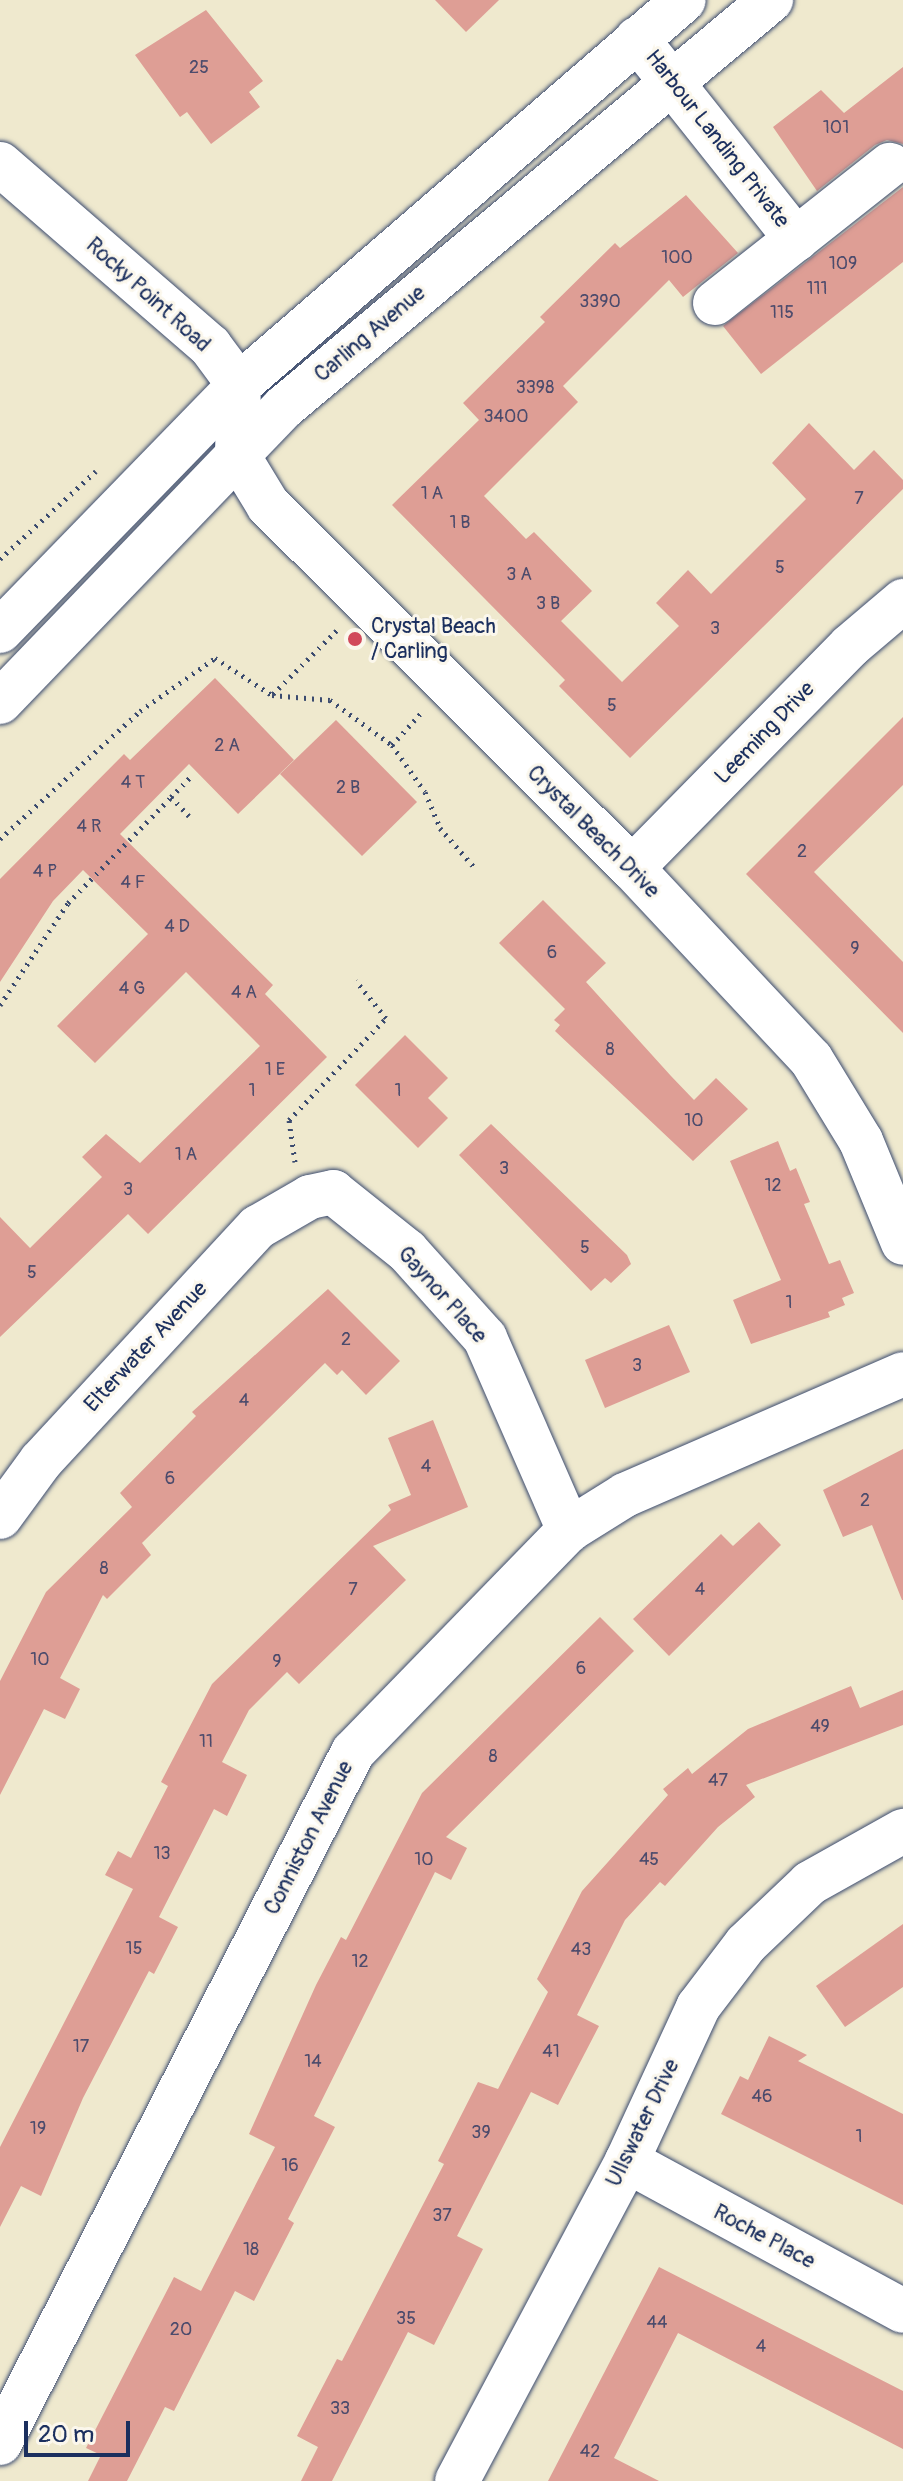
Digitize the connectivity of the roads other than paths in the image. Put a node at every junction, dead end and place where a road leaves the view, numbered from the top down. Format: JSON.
{"nodes":[{"id":1,"x":684,"y":0,"type":"edge"},
{"id":2,"x":771,"y":0,"type":"edge"},
{"id":3,"x":637,"y":39,"type":"junction"},
{"id":4,"x":671,"y":79,"type":"junction"},
{"id":5,"x":0,"y":164,"type":"edge"},
{"id":6,"x":890,"y":165,"type":"dead end"},
{"id":7,"x":796,"y":239,"type":"junction"},
{"id":8,"x":715,"y":303,"type":"dead end"},
{"id":9,"x":239,"y":385,"type":"junction"},
{"id":10,"x":237,"y":454,"type":"junction"},
{"id":11,"x":903,"y":601,"type":"edge"},
{"id":12,"x":0,"y":631,"type":"edge"},
{"id":13,"x":0,"y":702,"type":"edge"},
{"id":14,"x":632,"y":868,"type":"junction"},
{"id":15,"x":310,"y":1197,"type":"joint"},
{"id":16,"x":903,"y":1243,"type":"edge"},
{"id":17,"x":903,"y":1374,"type":"edge"},
{"id":18,"x":0,"y":1517,"type":"edge"},
{"id":19,"x":569,"y":1530,"type":"junction"},
{"id":20,"x":903,"y":1831,"type":"edge"},
{"id":21,"x":627,"y":2161,"type":"junction"},
{"id":22,"x":903,"y":2311,"type":"edge"},
{"id":23,"x":0,"y":2443,"type":"edge"},
{"id":24,"x":457,"y":2481,"type":"edge"}],
"edges":[{"from":1,"to":3,"type":"street","name":"Carling Avenue"},
{"from":2,"to":4,"type":"street","name":"Carling Avenue"},
{"from":3,"to":4,"type":"street","name":"Harbour Landing Private"},
{"from":3,"to":9,"type":"street","name":"Carling Avenue"},
{"from":4,"to":7,"type":"street","name":"Harbour Landing Private"},
{"from":4,"to":10,"type":"street","name":"Carling Avenue"},
{"from":5,"to":9,"type":"street","name":"Rocky Point Road"},
{"from":6,"to":7,"type":"street","name":"Harbour Landing Private"},
{"from":7,"to":8,"type":"street","name":"Harbour Landing Private"},
{"from":9,"to":10,"type":"street"},
{"from":9,"to":12,"type":"street","name":"Carling Avenue"},
{"from":10,"to":13,"type":"street","name":"Carling Avenue"},
{"from":10,"to":14,"type":"street","name":"Crystal Beach Drive"},
{"from":11,"to":14,"type":"street","name":"Leeming Drive"},
{"from":14,"to":16,"type":"street","name":"Crystal Beach Drive"},
{"from":15,"to":18,"type":"street","name":"Elterwater Avenue"},
{"from":15,"to":19,"type":"street","name":"Gaynor Place"},
{"from":17,"to":19,"type":"street","name":"Conniston Avenue"},
{"from":19,"to":23,"type":"street","name":"Conniston Avenue"},
{"from":20,"to":21,"type":"street","name":"Ullswater Drive"},
{"from":21,"to":22,"type":"street","name":"Roche Place"},
{"from":21,"to":24,"type":"street","name":"Ullswater Drive"}]}
